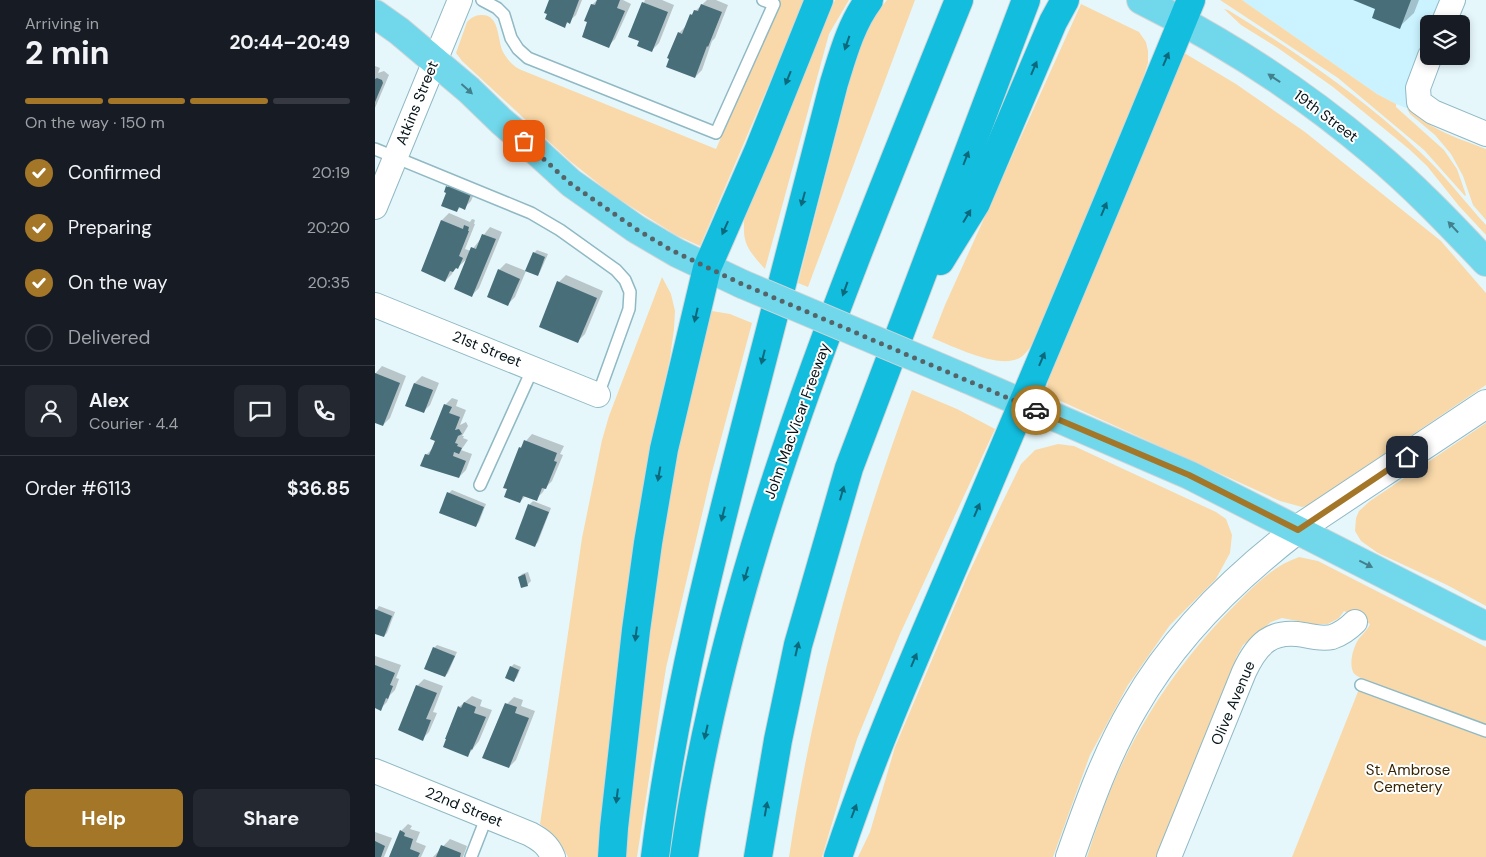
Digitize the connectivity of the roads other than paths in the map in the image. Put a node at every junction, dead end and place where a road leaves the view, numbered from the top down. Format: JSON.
{"nodes":[{"id":1,"x":461,"y":0,"type":"edge"},
{"id":2,"x":482,"y":0,"type":"edge"},
{"id":3,"x":763,"y":0,"type":"edge"},
{"id":4,"x":819,"y":0,"type":"edge"},
{"id":5,"x":869,"y":0,"type":"edge"},
{"id":6,"x":944,"y":0,"type":"edge"},
{"id":7,"x":959,"y":0,"type":"edge"},
{"id":8,"x":1026,"y":0,"type":"edge"},
{"id":9,"x":1065,"y":0,"type":"edge"},
{"id":10,"x":1141,"y":0,"type":"edge"},
{"id":11,"x":1453,"y":0,"type":"edge"},
{"id":12,"x":1187,"y":10,"type":"edge"},
{"id":13,"x":375,"y":14,"type":"edge"},
{"id":14,"x":1447,"y":15,"type":"edge"},
{"id":15,"x":434,"y":60,"type":"junction"},
{"id":16,"x":1427,"y":65,"type":"edge"},
{"id":17,"x":1486,"y":134,"type":"edge"},
{"id":18,"x":385,"y":153,"type":"edge"},
{"id":19,"x":375,"y":207,"type":"edge"},
{"id":20,"x":861,"y":243,"type":"junction"},
{"id":21,"x":1486,"y":262,"type":"edge"},
{"id":22,"x":707,"y":268,"type":"junction"},
{"id":23,"x":375,"y":305,"type":"edge"},
{"id":24,"x":906,"y":318,"type":"junction"},
{"id":25,"x":533,"y":368,"type":"junction"},
{"id":26,"x":598,"y":395,"type":"joint"},
{"id":27,"x":1023,"y":404,"type":"junction"},
{"id":28,"x":1486,"y":404,"type":"edge"},
{"id":29,"x":480,"y":485,"type":"dead end"},
{"id":30,"x":1298,"y":530,"type":"junction"},
{"id":31,"x":1355,"y":622,"type":"dead end"},
{"id":32,"x":1486,"y":626,"type":"edge"},
{"id":33,"x":1361,"y":685,"type":"dead end"},
{"id":34,"x":1486,"y":731,"type":"edge"},
{"id":35,"x":375,"y":771,"type":"edge"},
{"id":36,"x":487,"y":816,"type":"junction"},
{"id":37,"x":551,"y":853,"type":"edge"},
{"id":38,"x":471,"y":857,"type":"edge"},
{"id":39,"x":612,"y":857,"type":"edge"},
{"id":40,"x":655,"y":857,"type":"edge"},
{"id":41,"x":684,"y":857,"type":"edge"},
{"id":42,"x":758,"y":857,"type":"edge"},
{"id":43,"x":838,"y":857,"type":"edge"},
{"id":44,"x":1070,"y":857,"type":"edge"},
{"id":45,"x":1169,"y":857,"type":"edge"}],
"edges":[{"from":1,"to":15,"type":"street","name":"Atkins Street"},
{"from":2,"to":3,"type":"lane"},
{"from":4,"to":22,"type":"highway","one_way":true},
{"from":5,"to":40,"type":"highway","one_way":true},
{"from":6,"to":20,"type":"highway"},
{"from":7,"to":20,"type":"highway","name":"John MacVicar Freeway"},
{"from":24,"to":8,"type":"highway","one_way":true},
{"from":24,"to":9,"type":"highway","one_way":true},
{"from":10,"to":12,"type":"main road","name":"19th Street"},
{"from":11,"to":14,"type":"street"},
{"from":21,"to":12,"type":"main road","name":"19th Street","one_way":true},
{"from":27,"to":12,"type":"highway","one_way":true},
{"from":13,"to":15,"type":"main road"},
{"from":15,"to":18,"type":"street","name":"Atkins Street"},
{"from":15,"to":22,"type":"main road","one_way":true},
{"from":16,"to":17,"type":"street"},
{"from":18,"to":19,"type":"street","name":"Atkins Street"},
{"from":18,"to":26,"type":"lane"},
{"from":20,"to":41,"type":"highway","name":"John MacVicar Freeway","one_way":true},
{"from":22,"to":27,"type":"main road","bridge":true},
{"from":22,"to":39,"type":"highway","one_way":true},
{"from":23,"to":25,"type":"street","name":"21st Street"},
{"from":42,"to":24,"type":"highway","one_way":true},
{"from":25,"to":26,"type":"street","name":"21st Street"},
{"from":25,"to":29,"type":"lane"},
{"from":27,"to":30,"type":"main road"},
{"from":43,"to":27,"type":"highway","one_way":true},
{"from":28,"to":30,"type":"street"},
{"from":30,"to":32,"type":"main road","one_way":true},
{"from":30,"to":44,"type":"street"},
{"from":31,"to":45,"type":"street","name":"Olive Avenue"},
{"from":33,"to":34,"type":"lane"},
{"from":35,"to":36,"type":"street","name":"22nd Street"},
{"from":36,"to":37,"type":"street","name":"22nd Street"},
{"from":36,"to":38,"type":"lane"}]}
